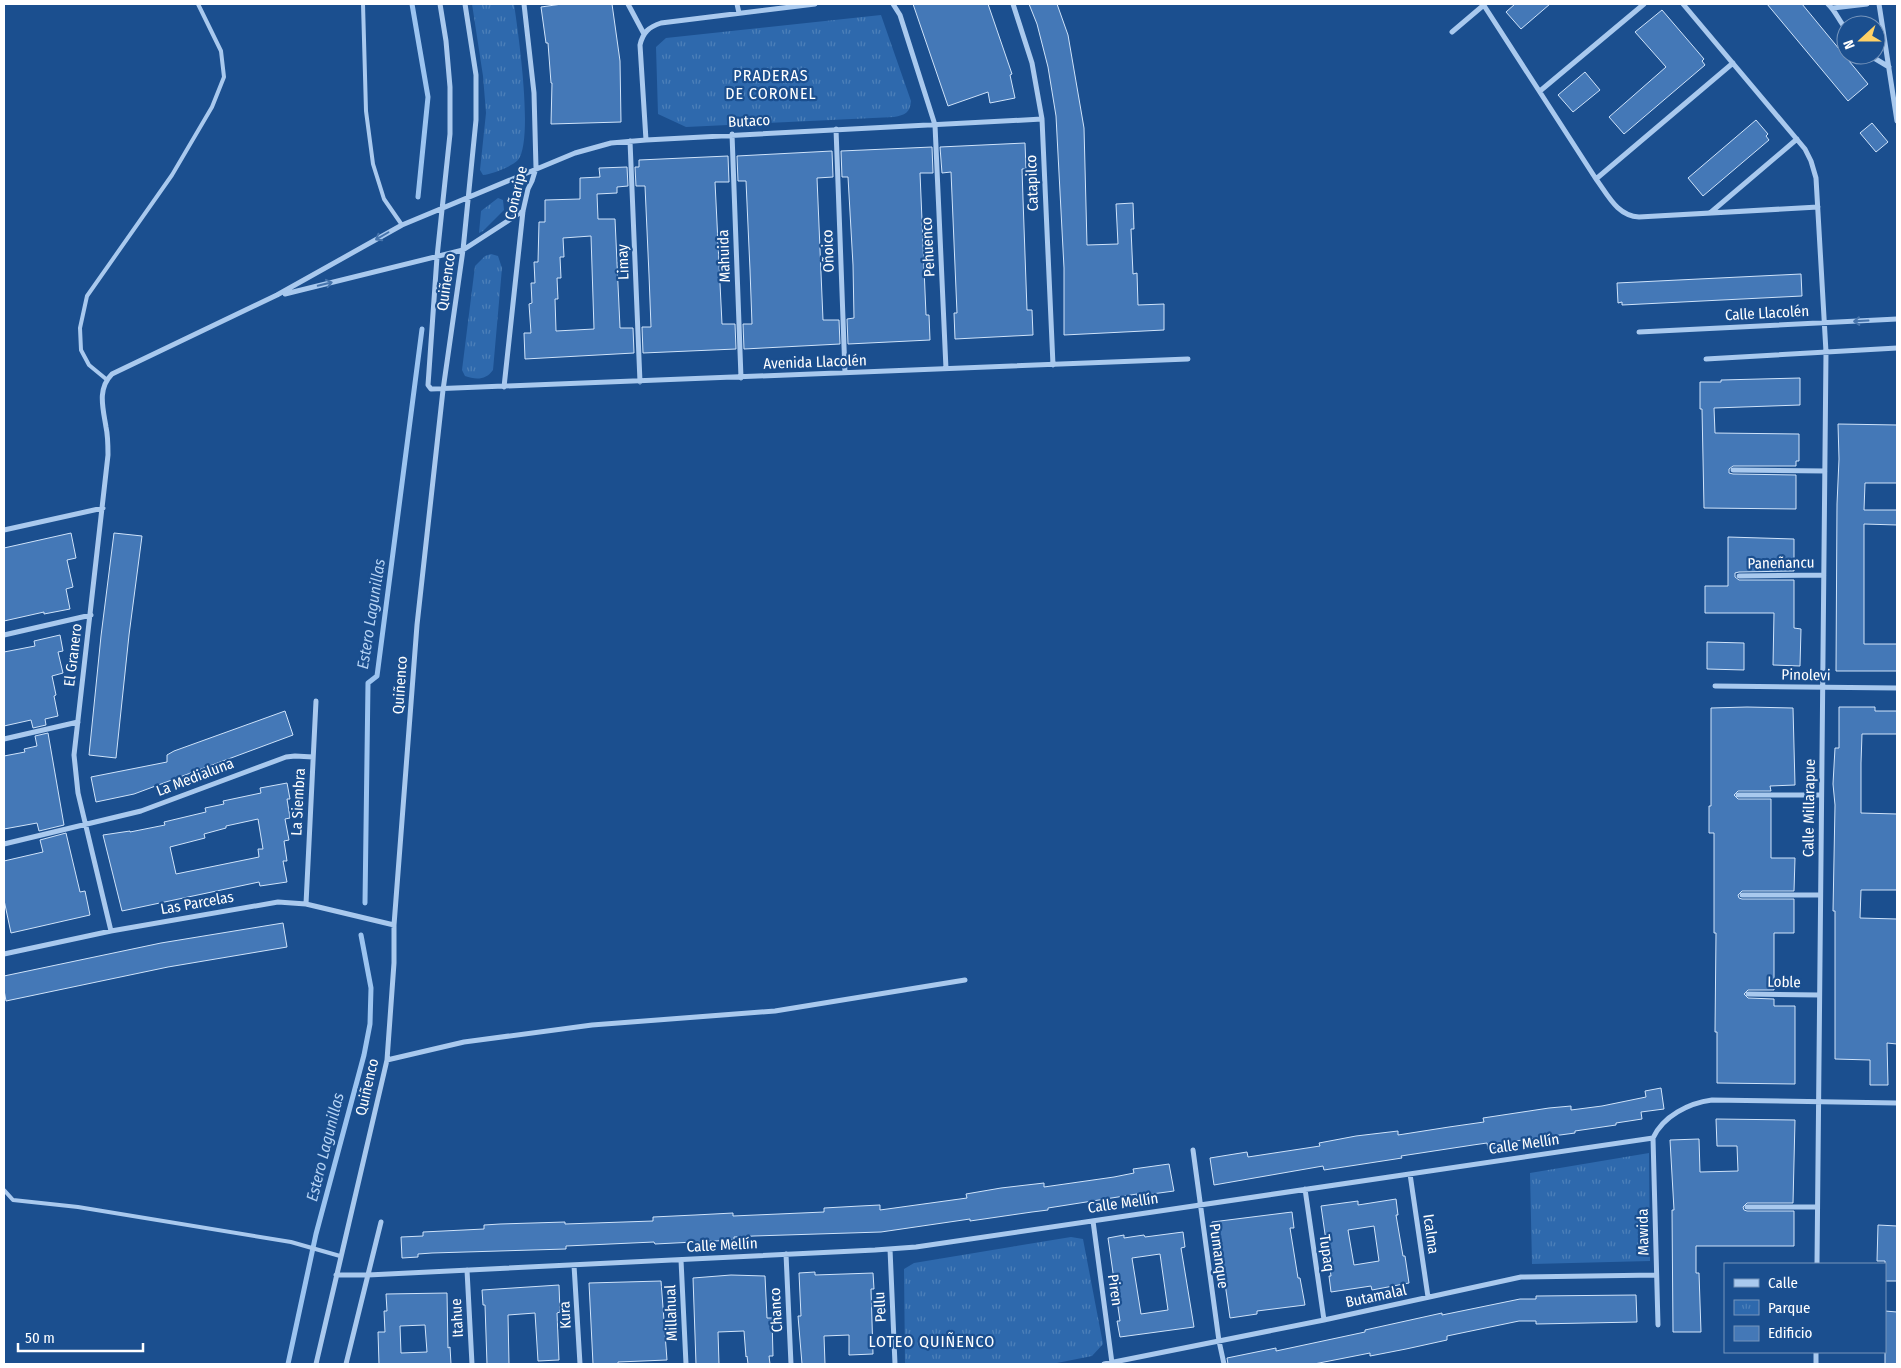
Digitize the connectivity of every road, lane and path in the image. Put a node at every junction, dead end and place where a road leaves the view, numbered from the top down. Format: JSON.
{"nodes":[{"id":1,"x":198,"y":4,"type":"edge"},
{"id":2,"x":363,"y":4,"type":"edge"},
{"id":3,"x":440,"y":4,"type":"edge"},
{"id":4,"x":465,"y":4,"type":"edge"},
{"id":5,"x":524,"y":4,"type":"edge"},
{"id":6,"x":628,"y":4,"type":"edge"},
{"id":7,"x":737,"y":4,"type":"edge"},
{"id":8,"x":814,"y":4,"type":"edge"},
{"id":9,"x":893,"y":4,"type":"edge"},
{"id":10,"x":1013,"y":4,"type":"edge"},
{"id":11,"x":1484,"y":4,"type":"edge"},
{"id":12,"x":1644,"y":4,"type":"edge"},
{"id":13,"x":1683,"y":4,"type":"edge"},
{"id":14,"x":1828,"y":4,"type":"edge"},
{"id":15,"x":1867,"y":4,"type":"edge"},
{"id":16,"x":1879,"y":4,"type":"edge"},
{"id":17,"x":1833,"y":8,"type":"junction"},
{"id":18,"x":739,"y":13,"type":"junction"},
{"id":19,"x":1836,"y":16,"type":"edge"},
{"id":20,"x":1452,"y":32,"type":"dead end"},
{"id":21,"x":644,"y":34,"type":"junction"},
{"id":22,"x":1733,"y":63,"type":"junction"},
{"id":23,"x":1886,"y":65,"type":"edge"},
{"id":24,"x":1889,"y":67,"type":"junction"},
{"id":25,"x":1540,"y":91,"type":"junction"},
{"id":26,"x":1042,"y":119,"type":"junction"},
{"id":27,"x":1897,"y":121,"type":"edge"},
{"id":28,"x":935,"y":125,"type":"junction"},
{"id":29,"x":836,"y":129,"type":"junction"},
{"id":30,"x":732,"y":134,"type":"junction"},
{"id":31,"x":1797,"y":139,"type":"junction"},
{"id":32,"x":646,"y":140,"type":"junction"},
{"id":33,"x":630,"y":141,"type":"junction"},
{"id":34,"x":536,"y":168,"type":"junction"},
{"id":35,"x":1596,"y":179,"type":"junction"},
{"id":36,"x":468,"y":196,"type":"junction"},
{"id":37,"x":1818,"y":207,"type":"junction"},
{"id":38,"x":443,"y":209,"type":"junction"},
{"id":39,"x":523,"y":211,"type":"junction"},
{"id":40,"x":1710,"y":213,"type":"junction"},
{"id":41,"x":402,"y":225,"type":"junction"},
{"id":42,"x":463,"y":250,"type":"junction"},
{"id":43,"x":437,"y":257,"type":"junction"},
{"id":44,"x":277,"y":295,"type":"junction"},
{"id":45,"x":1897,"y":319,"type":"edge"},
{"id":46,"x":1824,"y":322,"type":"junction"},
{"id":47,"x":1638,"y":332,"type":"dead end"},
{"id":48,"x":1897,"y":348,"type":"edge"},
{"id":49,"x":1826,"y":352,"type":"junction"},
{"id":50,"x":1188,"y":359,"type":"dead end"},
{"id":51,"x":1706,"y":359,"type":"dead end"},
{"id":52,"x":1053,"y":365,"type":"junction"},
{"id":53,"x":946,"y":369,"type":"junction"},
{"id":54,"x":845,"y":373,"type":"junction"},
{"id":55,"x":741,"y":378,"type":"junction"},
{"id":56,"x":106,"y":379,"type":"junction"},
{"id":57,"x":640,"y":382,"type":"junction"},
{"id":58,"x":504,"y":387,"type":"junction"},
{"id":59,"x":443,"y":390,"type":"junction"},
{"id":60,"x":1733,"y":470,"type":"dead end"},
{"id":61,"x":1825,"y":471,"type":"junction"},
{"id":62,"x":102,"y":508,"type":"junction"},
{"id":63,"x":4,"y":530,"type":"edge"},
{"id":64,"x":1824,"y":575,"type":"junction"},
{"id":65,"x":1739,"y":576,"type":"dead end"},
{"id":66,"x":91,"y":615,"type":"junction"},
{"id":67,"x":4,"y":635,"type":"edge"},
{"id":68,"x":1715,"y":686,"type":"dead end"},
{"id":69,"x":1822,"y":687,"type":"junction"},
{"id":70,"x":1897,"y":688,"type":"edge"},
{"id":71,"x":316,"y":701,"type":"dead end"},
{"id":72,"x":78,"y":722,"type":"junction"},
{"id":73,"x":4,"y":739,"type":"edge"},
{"id":74,"x":313,"y":757,"type":"junction"},
{"id":75,"x":1738,"y":795,"type":"dead end"},
{"id":76,"x":1821,"y":795,"type":"junction"},
{"id":77,"x":85,"y":823,"type":"junction"},
{"id":78,"x":4,"y":844,"type":"edge"},
{"id":79,"x":1742,"y":895,"type":"dead end"},
{"id":80,"x":1820,"y":895,"type":"junction"},
{"id":81,"x":306,"y":904,"type":"junction"},
{"id":82,"x":394,"y":925,"type":"junction"},
{"id":83,"x":111,"y":931,"type":"junction"},
{"id":84,"x":4,"y":954,"type":"edge"},
{"id":85,"x":965,"y":980,"type":"dead end"},
{"id":86,"x":1748,"y":994,"type":"dead end"},
{"id":87,"x":1819,"y":995,"type":"junction"},
{"id":88,"x":387,"y":1060,"type":"junction"},
{"id":89,"x":1818,"y":1102,"type":"junction"},
{"id":90,"x":1897,"y":1103,"type":"edge"},
{"id":91,"x":1654,"y":1138,"type":"junction"},
{"id":92,"x":1192,"y":1150,"type":"dead end"},
{"id":93,"x":1410,"y":1174,"type":"junction"},
{"id":94,"x":1305,"y":1189,"type":"junction"},
{"id":95,"x":4,"y":1190,"type":"edge"},
{"id":96,"x":1200,"y":1205,"type":"junction"},
{"id":97,"x":1747,"y":1207,"type":"dead end"},
{"id":98,"x":1817,"y":1207,"type":"junction"},
{"id":99,"x":1093,"y":1221,"type":"junction"},
{"id":100,"x":381,"y":1222,"type":"dead end"},
{"id":101,"x":890,"y":1249,"type":"junction"},
{"id":102,"x":786,"y":1254,"type":"junction"},
{"id":103,"x":340,"y":1256,"type":"junction"},
{"id":104,"x":682,"y":1260,"type":"junction"},
{"id":105,"x":1817,"y":1263,"type":"edge"},
{"id":106,"x":574,"y":1265,"type":"junction"},
{"id":107,"x":467,"y":1270,"type":"junction"},
{"id":108,"x":336,"y":1275,"type":"junction"},
{"id":109,"x":1656,"y":1275,"type":"junction"},
{"id":110,"x":368,"y":1276,"type":"junction"},
{"id":111,"x":1428,"y":1297,"type":"junction"},
{"id":112,"x":1324,"y":1320,"type":"junction"},
{"id":113,"x":1658,"y":1324,"type":"dead end"},
{"id":114,"x":1219,"y":1341,"type":"junction"},
{"id":115,"x":1112,"y":1363,"type":"junction"},
{"id":116,"x":316,"y":1364,"type":"edge"},
{"id":117,"x":346,"y":1364,"type":"edge"},
{"id":118,"x":472,"y":1364,"type":"edge"},
{"id":119,"x":580,"y":1364,"type":"edge"},
{"id":120,"x":686,"y":1364,"type":"edge"},
{"id":121,"x":792,"y":1364,"type":"edge"},
{"id":122,"x":895,"y":1364,"type":"edge"},
{"id":123,"x":1104,"y":1364,"type":"edge"},
{"id":124,"x":1224,"y":1364,"type":"edge"}],
"edges":[{"from":1,"to":56,"type":"lane"},
{"from":2,"to":41,"type":"lane"},
{"from":3,"to":38,"type":"street"},
{"from":4,"to":36,"type":"street","name":"Quiñenco"},
{"from":5,"to":34,"type":"street","name":"Coñaripe"},
{"from":6,"to":21,"type":"street"},
{"from":7,"to":18,"type":"street"},
{"from":8,"to":18,"type":"street"},
{"from":9,"to":28,"type":"street","name":"Pehuenco"},
{"from":10,"to":26,"type":"street","name":"Catapilco"},
{"from":11,"to":20,"type":"street"},
{"from":11,"to":25,"type":"street"},
{"from":12,"to":25,"type":"street"},
{"from":13,"to":22,"type":"street","name":"Calle Millarapue"},
{"from":14,"to":17,"type":"street"},
{"from":15,"to":17,"type":"street"},
{"from":16,"to":24,"type":"street"},
{"from":17,"to":19,"type":"street"},
{"from":18,"to":21,"type":"street"},
{"from":21,"to":32,"type":"street"},
{"from":22,"to":31,"type":"street","name":"Calle Millarapue"},
{"from":22,"to":35,"type":"street"},
{"from":23,"to":24,"type":"street"},
{"from":24,"to":27,"type":"street"},
{"from":25,"to":35,"type":"street"},
{"from":26,"to":28,"type":"street","name":"Butaco"},
{"from":26,"to":52,"type":"street","name":"Catapilco"},
{"from":28,"to":29,"type":"street","name":"Butaco"},
{"from":28,"to":53,"type":"street","name":"Pehuenco"},
{"from":29,"to":30,"type":"street","name":"Butaco"},
{"from":29,"to":54,"type":"street","name":"Oñoico"},
{"from":30,"to":32,"type":"street","name":"Butaco"},
{"from":30,"to":55,"type":"street","name":"Mahuida"},
{"from":31,"to":37,"type":"street","name":"Calle Millarapue"},
{"from":31,"to":40,"type":"street"},
{"from":32,"to":33,"type":"street","name":"Butaco"},
{"from":33,"to":34,"type":"street","name":"Butaco"},
{"from":33,"to":57,"type":"street","name":"Limay"},
{"from":34,"to":36,"type":"street","name":"Butaco"},
{"from":34,"to":39,"type":"street","name":"Coñaripe"},
{"from":35,"to":40,"type":"street"},
{"from":36,"to":38,"type":"street","name":"Butaco"},
{"from":36,"to":42,"type":"street","name":"Quiñenco"},
{"from":37,"to":40,"type":"street"},
{"from":37,"to":46,"type":"street","name":"Calle Millarapue"},
{"from":38,"to":41,"type":"street","name":"Butaco"},
{"from":38,"to":43,"type":"street"},
{"from":39,"to":42,"type":"street"},
{"from":39,"to":58,"type":"street","name":"Coñaripe"},
{"from":41,"to":44,"type":"street","name":"Butaco","one_way":true},
{"from":42,"to":43,"type":"street"},
{"from":42,"to":59,"type":"street","name":"Quiñenco"},
{"from":44,"to":43,"type":"street","one_way":true},
{"from":43,"to":59,"type":"street"},
{"from":44,"to":56,"type":"street"},
{"from":45,"to":46,"type":"street","name":"Calle Llacolén","one_way":true},
{"from":46,"to":47,"type":"street","name":"Calle Llacolén"},
{"from":46,"to":49,"type":"street","name":"Calle Millarapue"},
{"from":48,"to":49,"type":"street"},
{"from":49,"to":51,"type":"street"},
{"from":49,"to":61,"type":"street","name":"Calle Millarapue"},
{"from":50,"to":52,"type":"street","name":"Avenida Llacolén"},
{"from":52,"to":53,"type":"street","name":"Avenida Llacolén"},
{"from":53,"to":54,"type":"street","name":"Avenida Llacolén"},
{"from":54,"to":55,"type":"street","name":"Avenida Llacolén"},
{"from":55,"to":57,"type":"street","name":"Avenida Llacolén"},
{"from":56,"to":62,"type":"street","name":"El Granero"},
{"from":57,"to":58,"type":"street","name":"Avenida Llacolén"},
{"from":58,"to":59,"type":"street","name":"Avenida Llacolén"},
{"from":59,"to":82,"type":"street","name":"Quiñenco"},
{"from":60,"to":61,"type":"street"},
{"from":61,"to":64,"type":"street","name":"Calle Millarapue"},
{"from":62,"to":63,"type":"street"},
{"from":62,"to":66,"type":"street","name":"El Granero"},
{"from":64,"to":65,"type":"street","name":"Paneñancu"},
{"from":64,"to":69,"type":"street","name":"Calle Millarapue"},
{"from":66,"to":67,"type":"street"},
{"from":66,"to":72,"type":"street","name":"El Granero"},
{"from":68,"to":69,"type":"street","name":"Pinolevi"},
{"from":69,"to":70,"type":"street","name":"Pinolevi"},
{"from":69,"to":76,"type":"street","name":"Calle Millarapue"},
{"from":71,"to":74,"type":"street","name":"La Siembra"},
{"from":72,"to":73,"type":"street"},
{"from":72,"to":77,"type":"street","name":"El Granero"},
{"from":74,"to":77,"type":"street","name":"La Medialuna"},
{"from":74,"to":81,"type":"street","name":"La Siembra"},
{"from":75,"to":76,"type":"street"},
{"from":76,"to":80,"type":"street","name":"Calle Millarapue"},
{"from":77,"to":78,"type":"street","name":"La Medialuna"},
{"from":77,"to":83,"type":"street","name":"El Granero"},
{"from":79,"to":80,"type":"street"},
{"from":80,"to":87,"type":"street","name":"Calle Millarapue"},
{"from":81,"to":82,"type":"street","name":"Las Parcelas"},
{"from":81,"to":83,"type":"street","name":"Las Parcelas"},
{"from":82,"to":88,"type":"street","name":"Quiñenco"},
{"from":83,"to":84,"type":"street","name":"Las Parcelas"},
{"from":85,"to":88,"type":"street"},
{"from":86,"to":87,"type":"street","name":"Loble"},
{"from":87,"to":89,"type":"street","name":"Calle Millarapue"},
{"from":88,"to":103,"type":"street","name":"Quiñenco"},
{"from":89,"to":90,"type":"street"},
{"from":89,"to":91,"type":"street"},
{"from":89,"to":98,"type":"street","name":"Calle Millarapue"},
{"from":91,"to":93,"type":"street","name":"Calle Mellín"},
{"from":91,"to":109,"type":"street","name":"Mawida"},
{"from":92,"to":96,"type":"street","name":"Pumanque"},
{"from":93,"to":94,"type":"street","name":"Calle Mellín"},
{"from":93,"to":111,"type":"street","name":"Icalma"},
{"from":94,"to":96,"type":"street","name":"Calle Mellín"},
{"from":94,"to":112,"type":"street","name":"Tupaq"},
{"from":95,"to":103,"type":"lane"},
{"from":96,"to":99,"type":"street","name":"Calle Mellín"},
{"from":96,"to":114,"type":"street","name":"Pumanque"},
{"from":97,"to":98,"type":"street"},
{"from":98,"to":105,"type":"street","name":"Calle Millarapue"},
{"from":99,"to":101,"type":"street","name":"Calle Mellín"},
{"from":99,"to":115,"type":"street","name":"Piren"},
{"from":100,"to":110,"type":"street"},
{"from":101,"to":102,"type":"street","name":"Calle Mellín"},
{"from":101,"to":122,"type":"street","name":"Pellu"},
{"from":102,"to":104,"type":"street","name":"Calle Mellín"},
{"from":102,"to":121,"type":"street","name":"Chanco"},
{"from":103,"to":108,"type":"street","name":"Quiñenco"},
{"from":104,"to":106,"type":"street","name":"Calle Mellín"},
{"from":104,"to":120,"type":"street","name":"Millahual"},
{"from":106,"to":107,"type":"street","name":"Calle Mellín"},
{"from":106,"to":119,"type":"street","name":"Kura"},
{"from":107,"to":110,"type":"street","name":"Calle Mellín"},
{"from":107,"to":118,"type":"street","name":"Itahue"},
{"from":108,"to":110,"type":"street","name":"Calle Mellín"},
{"from":108,"to":116,"type":"street","name":"Quiñenco"},
{"from":109,"to":111,"type":"street","name":"Butamalal"},
{"from":109,"to":113,"type":"street","name":"Mawida"},
{"from":110,"to":117,"type":"street"},
{"from":111,"to":112,"type":"street","name":"Butamalal"},
{"from":112,"to":114,"type":"street","name":"Butamalal"},
{"from":114,"to":115,"type":"street","name":"Butamalal"},
{"from":114,"to":124,"type":"street","name":"Pumanque"},
{"from":115,"to":123,"type":"street","name":"Butamalal"}]}
